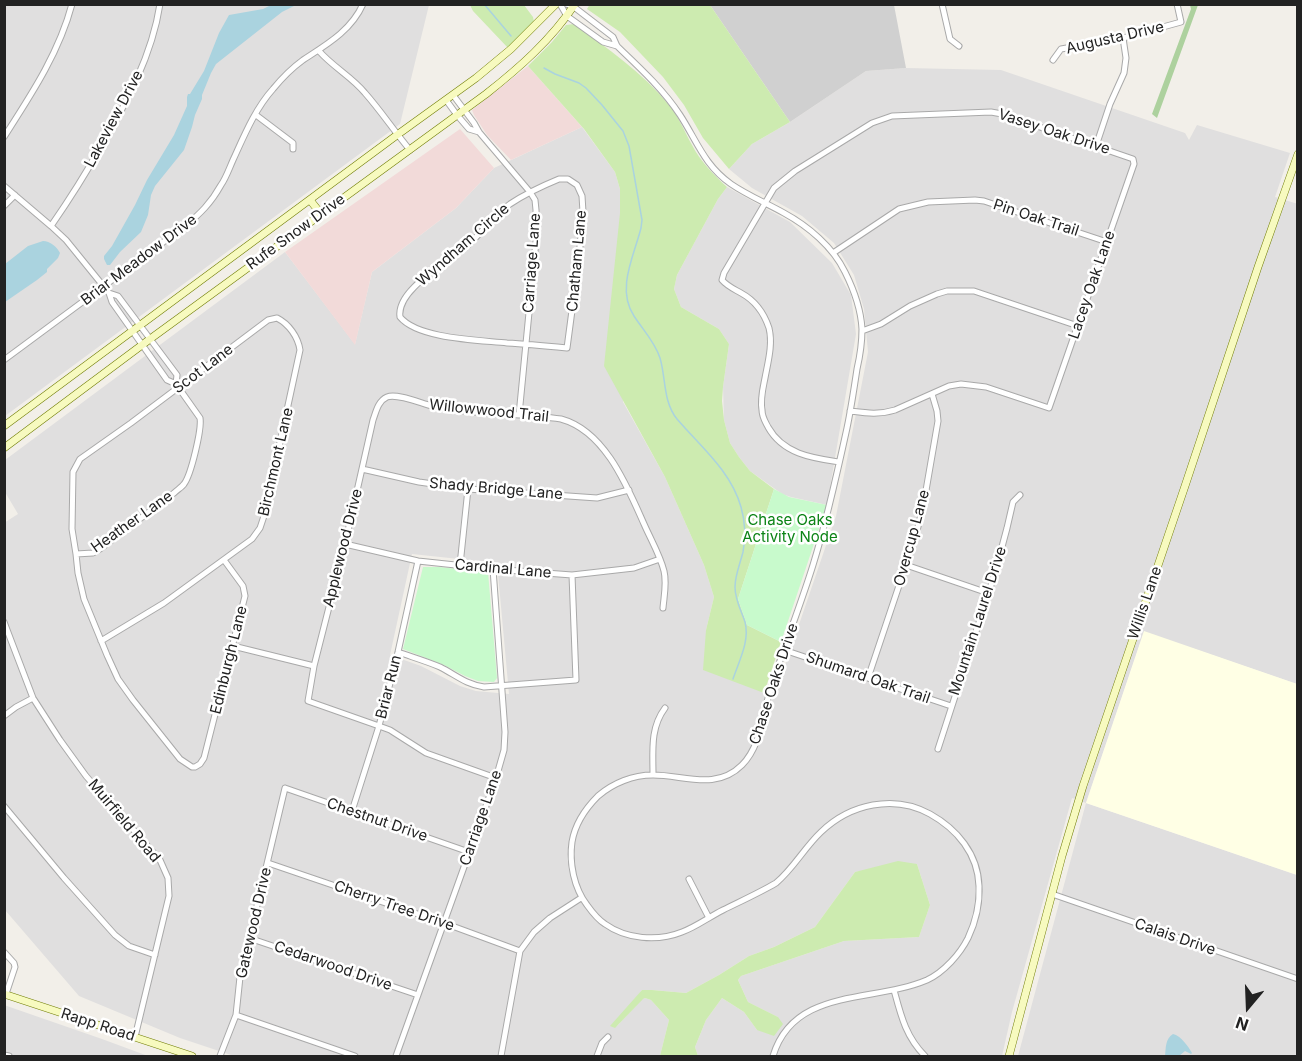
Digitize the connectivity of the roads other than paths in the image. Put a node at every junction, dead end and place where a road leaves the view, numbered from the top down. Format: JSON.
{"nodes":[{"id":1,"x":72,"y":4,"type":"edge"},
{"id":2,"x":160,"y":4,"type":"edge"},
{"id":3,"x":363,"y":4,"type":"edge"},
{"id":4,"x":558,"y":4,"type":"edge"},
{"id":5,"x":942,"y":4,"type":"edge"},
{"id":6,"x":1177,"y":4,"type":"edge"},
{"id":7,"x":572,"y":5,"type":"edge"},
{"id":8,"x":567,"y":16,"type":"junction"},
{"id":9,"x":1123,"y":38,"type":"junction"},
{"id":10,"x":617,"y":46,"type":"junction"},
{"id":11,"x":959,"y":46,"type":"dead end"},
{"id":12,"x":319,"y":51,"type":"junction"},
{"id":13,"x":1053,"y":60,"type":"dead end"},
{"id":14,"x":449,"y":97,"type":"junction"},
{"id":15,"x":464,"y":110,"type":"junction"},
{"id":16,"x":256,"y":114,"type":"junction"},
{"id":17,"x":457,"y":115,"type":"junction"},
{"id":18,"x":479,"y":132,"type":"junction"},
{"id":19,"x":397,"y":135,"type":"junction"},
{"id":20,"x":4,"y":137,"type":"edge"},
{"id":21,"x":1096,"y":146,"type":"junction"},
{"id":22,"x":293,"y":149,"type":"dead end"},
{"id":23,"x":410,"y":150,"type":"junction"},
{"id":24,"x":1298,"y":154,"type":"edge"},
{"id":25,"x":1134,"y":161,"type":"joint"},
{"id":26,"x":4,"y":186,"type":"edge"},
{"id":27,"x":530,"y":192,"type":"junction"},
{"id":28,"x":15,"y":195,"type":"junction"},
{"id":29,"x":310,"y":200,"type":"junction"},
{"id":30,"x":764,"y":203,"type":"junction"},
{"id":31,"x":4,"y":206,"type":"edge"},
{"id":32,"x":321,"y":214,"type":"junction"},
{"id":33,"x":51,"y":226,"type":"junction"},
{"id":34,"x":1107,"y":242,"type":"junction"},
{"id":35,"x":833,"y":253,"type":"junction"},
{"id":36,"x":104,"y":287,"type":"junction"},
{"id":37,"x":108,"y":293,"type":"junction"},
{"id":38,"x":277,"y":318,"type":"joint"},
{"id":39,"x":139,"y":325,"type":"junction"},
{"id":40,"x":1078,"y":326,"type":"junction"},
{"id":41,"x":132,"y":330,"type":"junction"},
{"id":42,"x":862,"y":331,"type":"junction"},
{"id":43,"x":150,"y":339,"type":"junction"},
{"id":44,"x":526,"y":344,"type":"junction"},
{"id":45,"x":142,"y":345,"type":"junction"},
{"id":46,"x":4,"y":360,"type":"edge"},
{"id":47,"x":177,"y":386,"type":"junction"},
{"id":48,"x":932,"y":394,"type":"junction"},
{"id":49,"x":385,"y":398,"type":"joint"},
{"id":50,"x":850,"y":411,"type":"junction"},
{"id":51,"x":519,"y":415,"type":"junction"},
{"id":52,"x":4,"y":426,"type":"edge"},
{"id":53,"x":4,"y":448,"type":"edge"},
{"id":54,"x":839,"y":462,"type":"junction"},
{"id":55,"x":363,"y":469,"type":"junction"},
{"id":56,"x":468,"y":489,"type":"junction"},
{"id":57,"x":629,"y":490,"type":"junction"},
{"id":58,"x":1020,"y":495,"type":"dead end"},
{"id":59,"x":345,"y":544,"type":"junction"},
{"id":60,"x":76,"y":554,"type":"junction"},
{"id":61,"x":660,"y":559,"type":"junction"},
{"id":62,"x":224,"y":560,"type":"junction"},
{"id":63,"x":418,"y":561,"type":"junction"},
{"id":64,"x":460,"y":565,"type":"junction"},
{"id":65,"x":906,"y":565,"type":"junction"},
{"id":66,"x":493,"y":569,"type":"junction"},
{"id":67,"x":572,"y":575,"type":"junction"},
{"id":68,"x":988,"y":593,"type":"junction"},
{"id":69,"x":663,"y":608,"type":"dead end"},
{"id":70,"x":4,"y":622,"type":"edge"},
{"id":71,"x":101,"y":641,"type":"junction"},
{"id":72,"x":233,"y":646,"type":"junction"},
{"id":73,"x":784,"y":650,"type":"junction"},
{"id":74,"x":398,"y":652,"type":"junction"},
{"id":75,"x":314,"y":666,"type":"junction"},
{"id":76,"x":868,"y":678,"type":"junction"},
{"id":77,"x":501,"y":685,"type":"junction"},
{"id":78,"x":33,"y":698,"type":"junction"},
{"id":79,"x":951,"y":706,"type":"junction"},
{"id":80,"x":665,"y":708,"type":"dead end"},
{"id":81,"x":4,"y":716,"type":"edge"},
{"id":82,"x":379,"y":726,"type":"junction"},
{"id":83,"x":938,"y":749,"type":"dead end"},
{"id":84,"x":653,"y":775,"type":"junction"},
{"id":85,"x":496,"y":778,"type":"junction"},
{"id":86,"x":285,"y":788,"type":"joint"},
{"id":87,"x":4,"y":806,"type":"edge"},
{"id":88,"x":352,"y":811,"type":"junction"},
{"id":89,"x":469,"y":852,"type":"junction"},
{"id":90,"x":268,"y":863,"type":"junction"},
{"id":91,"x":689,"y":879,"type":"dead end"},
{"id":92,"x":1052,"y":894,"type":"junction"},
{"id":93,"x":581,"y":898,"type":"junction"},
{"id":94,"x":709,"y":918,"type":"junction"},
{"id":95,"x":444,"y":923,"type":"junction"},
{"id":96,"x":249,"y":938,"type":"junction"},
{"id":97,"x":520,"y":951,"type":"junction"},
{"id":98,"x":4,"y":952,"type":"edge"},
{"id":99,"x":155,"y":955,"type":"junction"},
{"id":100,"x":1298,"y":979,"type":"edge"},
{"id":101,"x":894,"y":990,"type":"junction"},
{"id":102,"x":5,"y":994,"type":"edge"},
{"id":103,"x":418,"y":995,"type":"junction"},
{"id":104,"x":236,"y":1015,"type":"junction"},
{"id":105,"x":135,"y":1037,"type":"junction"},
{"id":106,"x":608,"y":1037,"type":"dead end"},
{"id":107,"x":192,"y":1056,"type":"edge"},
{"id":108,"x":220,"y":1056,"type":"edge"},
{"id":109,"x":355,"y":1056,"type":"edge"},
{"id":110,"x":396,"y":1056,"type":"edge"},
{"id":111,"x":501,"y":1056,"type":"edge"},
{"id":112,"x":597,"y":1056,"type":"edge"},
{"id":113,"x":773,"y":1056,"type":"edge"},
{"id":114,"x":925,"y":1056,"type":"edge"},
{"id":115,"x":1009,"y":1056,"type":"edge"}],
"edges":[{"from":1,"to":20,"type":"street"},
{"from":2,"to":33,"type":"street","name":"Lakeview Drive"},
{"from":3,"to":12,"type":"street","name":"Briar Meadow Drive"},
{"from":4,"to":8,"type":"street","name":"Chase Oaks Drive"},
{"from":4,"to":14,"type":"main road","name":"Rufe Snow Drive"},
{"from":5,"to":11,"type":"street"},
{"from":6,"to":9,"type":"street","name":"Augusta Drive"},
{"from":7,"to":8,"type":"main road","name":"Rufe Snow Drive"},
{"from":7,"to":10,"type":"street","name":"Chase Oaks Drive"},
{"from":8,"to":10,"type":"street","name":"Chase Oaks Drive"},
{"from":8,"to":15,"type":"main road","name":"Rufe Snow Drive"},
{"from":9,"to":13,"type":"street","name":"Augusta Drive"},
{"from":9,"to":21,"type":"street"},
{"from":10,"to":30,"type":"street","name":"Chase Oaks Drive"},
{"from":12,"to":16,"type":"street","name":"Briar Meadow Drive"},
{"from":12,"to":19,"type":"street"},
{"from":14,"to":15,"type":"street","name":"Carriage Lane"},
{"from":14,"to":17,"type":"street","name":"Carriage Lane"},
{"from":14,"to":19,"type":"main road","name":"Rufe Snow Drive"},
{"from":15,"to":17,"type":"main road","name":"Rufe Snow Drive"},
{"from":15,"to":18,"type":"street","name":"Carriage Lane"},
{"from":16,"to":22,"type":"street"},
{"from":16,"to":36,"type":"street","name":"Briar Meadow Drive"},
{"from":17,"to":18,"type":"street","name":"Carriage Lane"},
{"from":17,"to":23,"type":"main road","name":"Rufe Snow Drive"},
{"from":18,"to":27,"type":"street","name":"Carriage Lane"},
{"from":19,"to":23,"type":"street"},
{"from":19,"to":29,"type":"main road","name":"Rufe Snow Drive"},
{"from":21,"to":25,"type":"street","name":"Vasey Oak Drive"},
{"from":21,"to":30,"type":"street","name":"Vasey Oak Drive"},
{"from":23,"to":32,"type":"main road","name":"Rufe Snow Drive"},
{"from":24,"to":92,"type":"main road","name":"Willis Lane"},
{"from":25,"to":34,"type":"street","name":"Lacey Oak Lane"},
{"from":26,"to":28,"type":"street","name":"Heather Lane"},
{"from":27,"to":44,"type":"street","name":"Carriage Lane"},
{"from":27,"to":44,"type":"street","name":"Chatham Lane"},
{"from":27,"to":44,"type":"street","name":"Wyndham Circle"},
{"from":28,"to":31,"type":"street"},
{"from":28,"to":33,"type":"street","name":"Heather Lane"},
{"from":29,"to":32,"type":"main road"},
{"from":29,"to":39,"type":"main road","name":"Rufe Snow Drive"},
{"from":30,"to":35,"type":"street","name":"Chase Oaks Drive"},
{"from":30,"to":54,"type":"street","name":"Vasey Oak Drive"},
{"from":32,"to":43,"type":"main road","name":"Rufe Snow Drive"},
{"from":33,"to":36,"type":"street","name":"Heather Lane"},
{"from":34,"to":35,"type":"street","name":"Pin Oak Trail"},
{"from":34,"to":40,"type":"street","name":"Lacey Oak Lane"},
{"from":35,"to":42,"type":"street","name":"Chase Oaks Drive"},
{"from":36,"to":37,"type":"street","name":"Heather Lane"},
{"from":36,"to":46,"type":"street","name":"Briar Meadow Drive"},
{"from":37,"to":39,"type":"street","name":"Heather Lane"},
{"from":37,"to":41,"type":"street","name":"Heather Lane"},
{"from":38,"to":47,"type":"street","name":"Scot Lane"},
{"from":38,"to":62,"type":"street","name":"Birchmont Lane"},
{"from":39,"to":41,"type":"main road","name":"Rufe Snow Drive"},
{"from":39,"to":43,"type":"street","name":"Heather Lane"},
{"from":40,"to":42,"type":"street"},
{"from":40,"to":48,"type":"street","name":"Lacey Oak Lane"},
{"from":41,"to":45,"type":"street","name":"Heather Lane"},
{"from":41,"to":52,"type":"main road","name":"Rufe Snow Drive"},
{"from":42,"to":50,"type":"street","name":"Chase Oaks Drive"},
{"from":43,"to":45,"type":"main road","name":"Rufe Snow Drive"},
{"from":43,"to":47,"type":"street","name":"Heather Lane"},
{"from":44,"to":51,"type":"street","name":"Carriage Lane"},
{"from":45,"to":47,"type":"street","name":"Heather Lane"},
{"from":45,"to":53,"type":"main road","name":"Rufe Snow Drive"},
{"from":47,"to":60,"type":"street","name":"Scot Lane"},
{"from":47,"to":60,"type":"street","name":"Heather Lane"},
{"from":48,"to":50,"type":"street"},
{"from":48,"to":65,"type":"street","name":"Overcup Lane"},
{"from":49,"to":51,"type":"street","name":"Willowwood Trail"},
{"from":49,"to":55,"type":"street","name":"Applewood Drive"},
{"from":50,"to":54,"type":"street","name":"Chase Oaks Drive"},
{"from":51,"to":57,"type":"street","name":"Willowwood Trail"},
{"from":54,"to":73,"type":"street","name":"Chase Oaks Drive"},
{"from":55,"to":56,"type":"street","name":"Shady Bridge Lane"},
{"from":55,"to":59,"type":"street","name":"Applewood Drive"},
{"from":56,"to":57,"type":"street","name":"Shady Bridge Lane"},
{"from":56,"to":64,"type":"street"},
{"from":57,"to":61,"type":"street","name":"Willowwood Trail"},
{"from":58,"to":68,"type":"street","name":"Mountain Laurel Drive"},
{"from":59,"to":63,"type":"street","name":"Cardinal Lane"},
{"from":59,"to":75,"type":"street","name":"Applewood Drive"},
{"from":60,"to":71,"type":"street"},
{"from":61,"to":67,"type":"street","name":"Cardinal Lane"},
{"from":61,"to":69,"type":"street","name":"Willowwood Trail"},
{"from":62,"to":71,"type":"street","name":"Birchmont Lane"},
{"from":62,"to":72,"type":"street","name":"Edinburgh Lane"},
{"from":63,"to":64,"type":"street","name":"Cardinal Lane"},
{"from":63,"to":74,"type":"street","name":"Briar Run"},
{"from":64,"to":66,"type":"street","name":"Cardinal Lane"},
{"from":65,"to":68,"type":"street"},
{"from":65,"to":76,"type":"street","name":"Overcup Lane"},
{"from":66,"to":67,"type":"street","name":"Cardinal Lane"},
{"from":66,"to":77,"type":"street","name":"Carriage Lane"},
{"from":67,"to":77,"type":"street"},
{"from":68,"to":79,"type":"street","name":"Mountain Laurel Drive"},
{"from":70,"to":78,"type":"street","name":"Muirfield Road"},
{"from":71,"to":72,"type":"street","name":"Edinburgh Lane"},
{"from":72,"to":75,"type":"street"},
{"from":73,"to":76,"type":"street","name":"Shumard Oak Trail"},
{"from":73,"to":84,"type":"street","name":"Chase Oaks Drive"},
{"from":74,"to":77,"type":"street"},
{"from":74,"to":82,"type":"street","name":"Briar Run"},
{"from":75,"to":82,"type":"street","name":"Applewood Drive"},
{"from":76,"to":79,"type":"street","name":"Shumard Oak Trail"},
{"from":77,"to":85,"type":"street","name":"Carriage Lane"},
{"from":78,"to":81,"type":"street"},
{"from":78,"to":99,"type":"street","name":"Muirfield Road"},
{"from":79,"to":83,"type":"street","name":"Mountain Laurel Drive"},
{"from":80,"to":84,"type":"street"},
{"from":82,"to":85,"type":"street"},
{"from":82,"to":88,"type":"street","name":"Briar Run"},
{"from":84,"to":93,"type":"street","name":"Chase Oaks Drive"},
{"from":85,"to":89,"type":"street","name":"Carriage Lane"},
{"from":86,"to":88,"type":"street","name":"Chestnut Drive"},
{"from":86,"to":90,"type":"street","name":"Gatewood Drive"},
{"from":87,"to":99,"type":"street"},
{"from":88,"to":89,"type":"street","name":"Chestnut Drive"},
{"from":89,"to":95,"type":"street","name":"Carriage Lane"},
{"from":90,"to":95,"type":"street","name":"Cherry Tree Drive"},
{"from":90,"to":96,"type":"street","name":"Gatewood Drive"},
{"from":91,"to":94,"type":"street"},
{"from":92,"to":100,"type":"street","name":"Calais Drive"},
{"from":92,"to":115,"type":"main road","name":"Willis Lane"},
{"from":93,"to":94,"type":"street","name":"Chase Oaks Drive"},
{"from":93,"to":97,"type":"street"},
{"from":94,"to":101,"type":"street","name":"Chase Oaks Drive"},
{"from":95,"to":97,"type":"street","name":"Cherry Tree Drive"},
{"from":95,"to":103,"type":"street","name":"Carriage Lane"},
{"from":96,"to":103,"type":"street","name":"Cedarwood Drive"},
{"from":96,"to":104,"type":"street","name":"Gatewood Drive"},
{"from":97,"to":111,"type":"street"},
{"from":98,"to":102,"type":"street"},
{"from":99,"to":105,"type":"street","name":"Muirfield Road"},
{"from":101,"to":113,"type":"street","name":"Chase Oaks Drive"},
{"from":101,"to":114,"type":"street"},
{"from":102,"to":105,"type":"main road","name":"Rapp Road"},
{"from":103,"to":110,"type":"street","name":"Carriage Lane"},
{"from":104,"to":108,"type":"street","name":"Gatewood Drive"},
{"from":104,"to":109,"type":"street"},
{"from":105,"to":107,"type":"main road","name":"Rapp Road"},
{"from":106,"to":112,"type":"street"}]}
